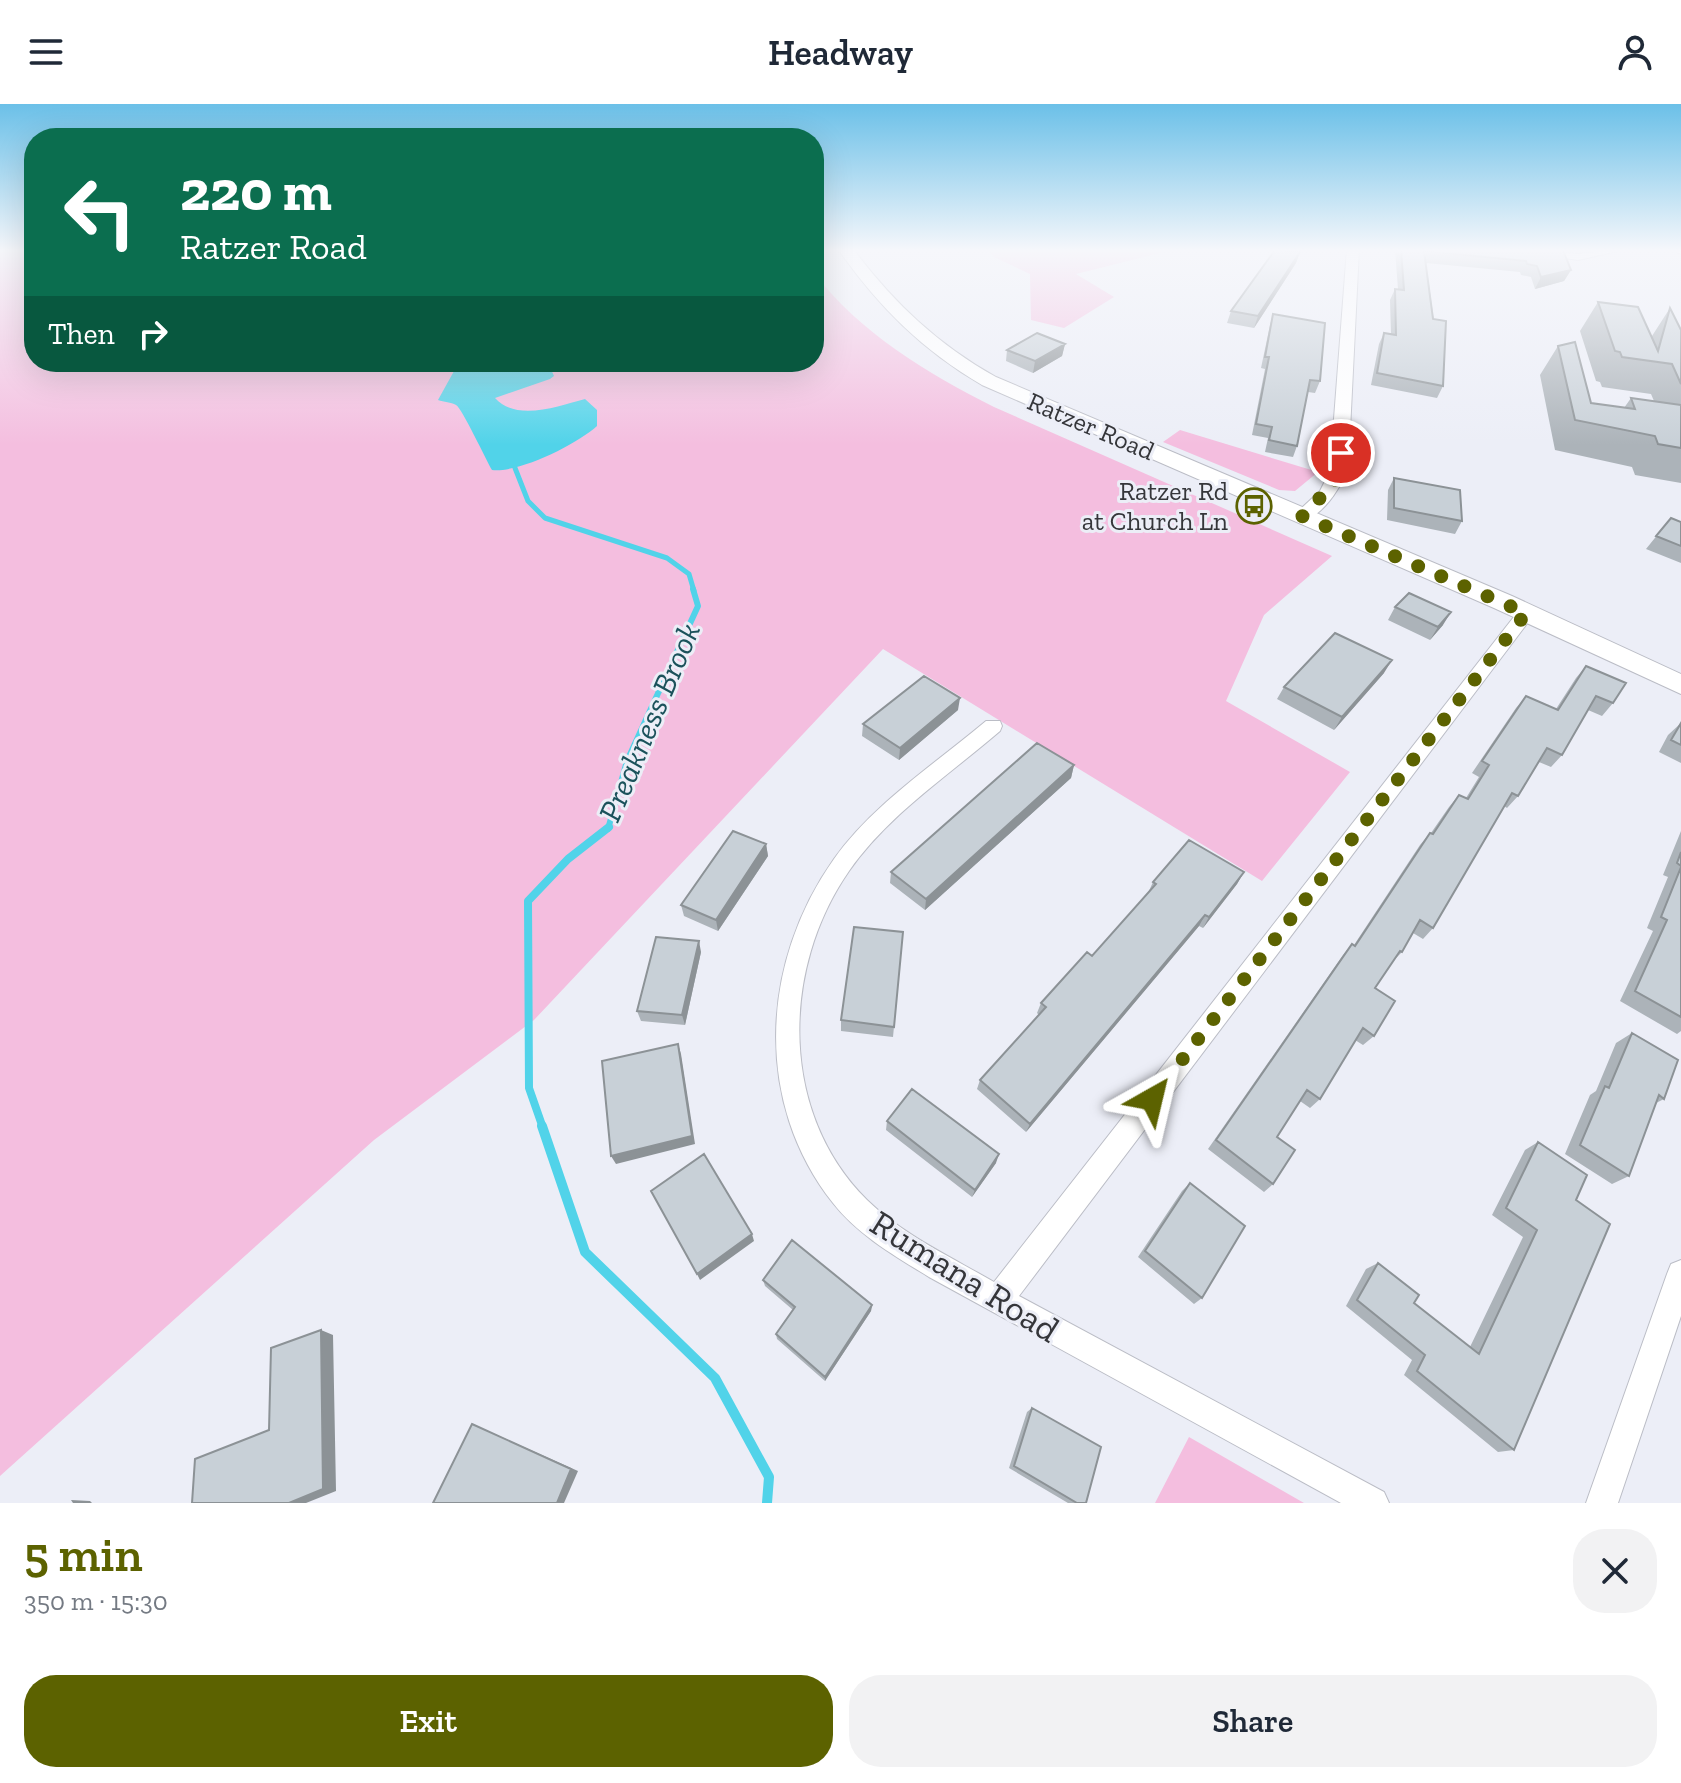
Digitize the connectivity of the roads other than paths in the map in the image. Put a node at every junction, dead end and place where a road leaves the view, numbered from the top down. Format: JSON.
{"nodes":[{"id":1,"x":896,"y":314,"type":"edge"},
{"id":2,"x":1349,"y":314,"type":"edge"},
{"id":3,"x":1302,"y":516,"type":"junction"},
{"id":4,"x":1526,"y":613,"type":"junction"},
{"id":5,"x":1681,"y":685,"type":"edge"},
{"id":6,"x":993,"y":726,"type":"dead end"},
{"id":7,"x":1681,"y":1274,"type":"edge"},
{"id":8,"x":999,"y":1299,"type":"junction"},
{"id":9,"x":1373,"y":1503,"type":"edge"},
{"id":10,"x":1602,"y":1503,"type":"edge"}],
"edges":[{"from":1,"to":3,"type":"main road","name":"Ratzer Road"},
{"from":2,"to":3,"type":"street"},
{"from":3,"to":4,"type":"main road","name":"Ratzer Road"},
{"from":4,"to":5,"type":"main road","name":"Ratzer Road"},
{"from":4,"to":8,"type":"street"},
{"from":6,"to":8,"type":"street","name":"Rumana Road"},
{"from":7,"to":10,"type":"street"},
{"from":8,"to":9,"type":"street","name":"Rumana Road"}]}
